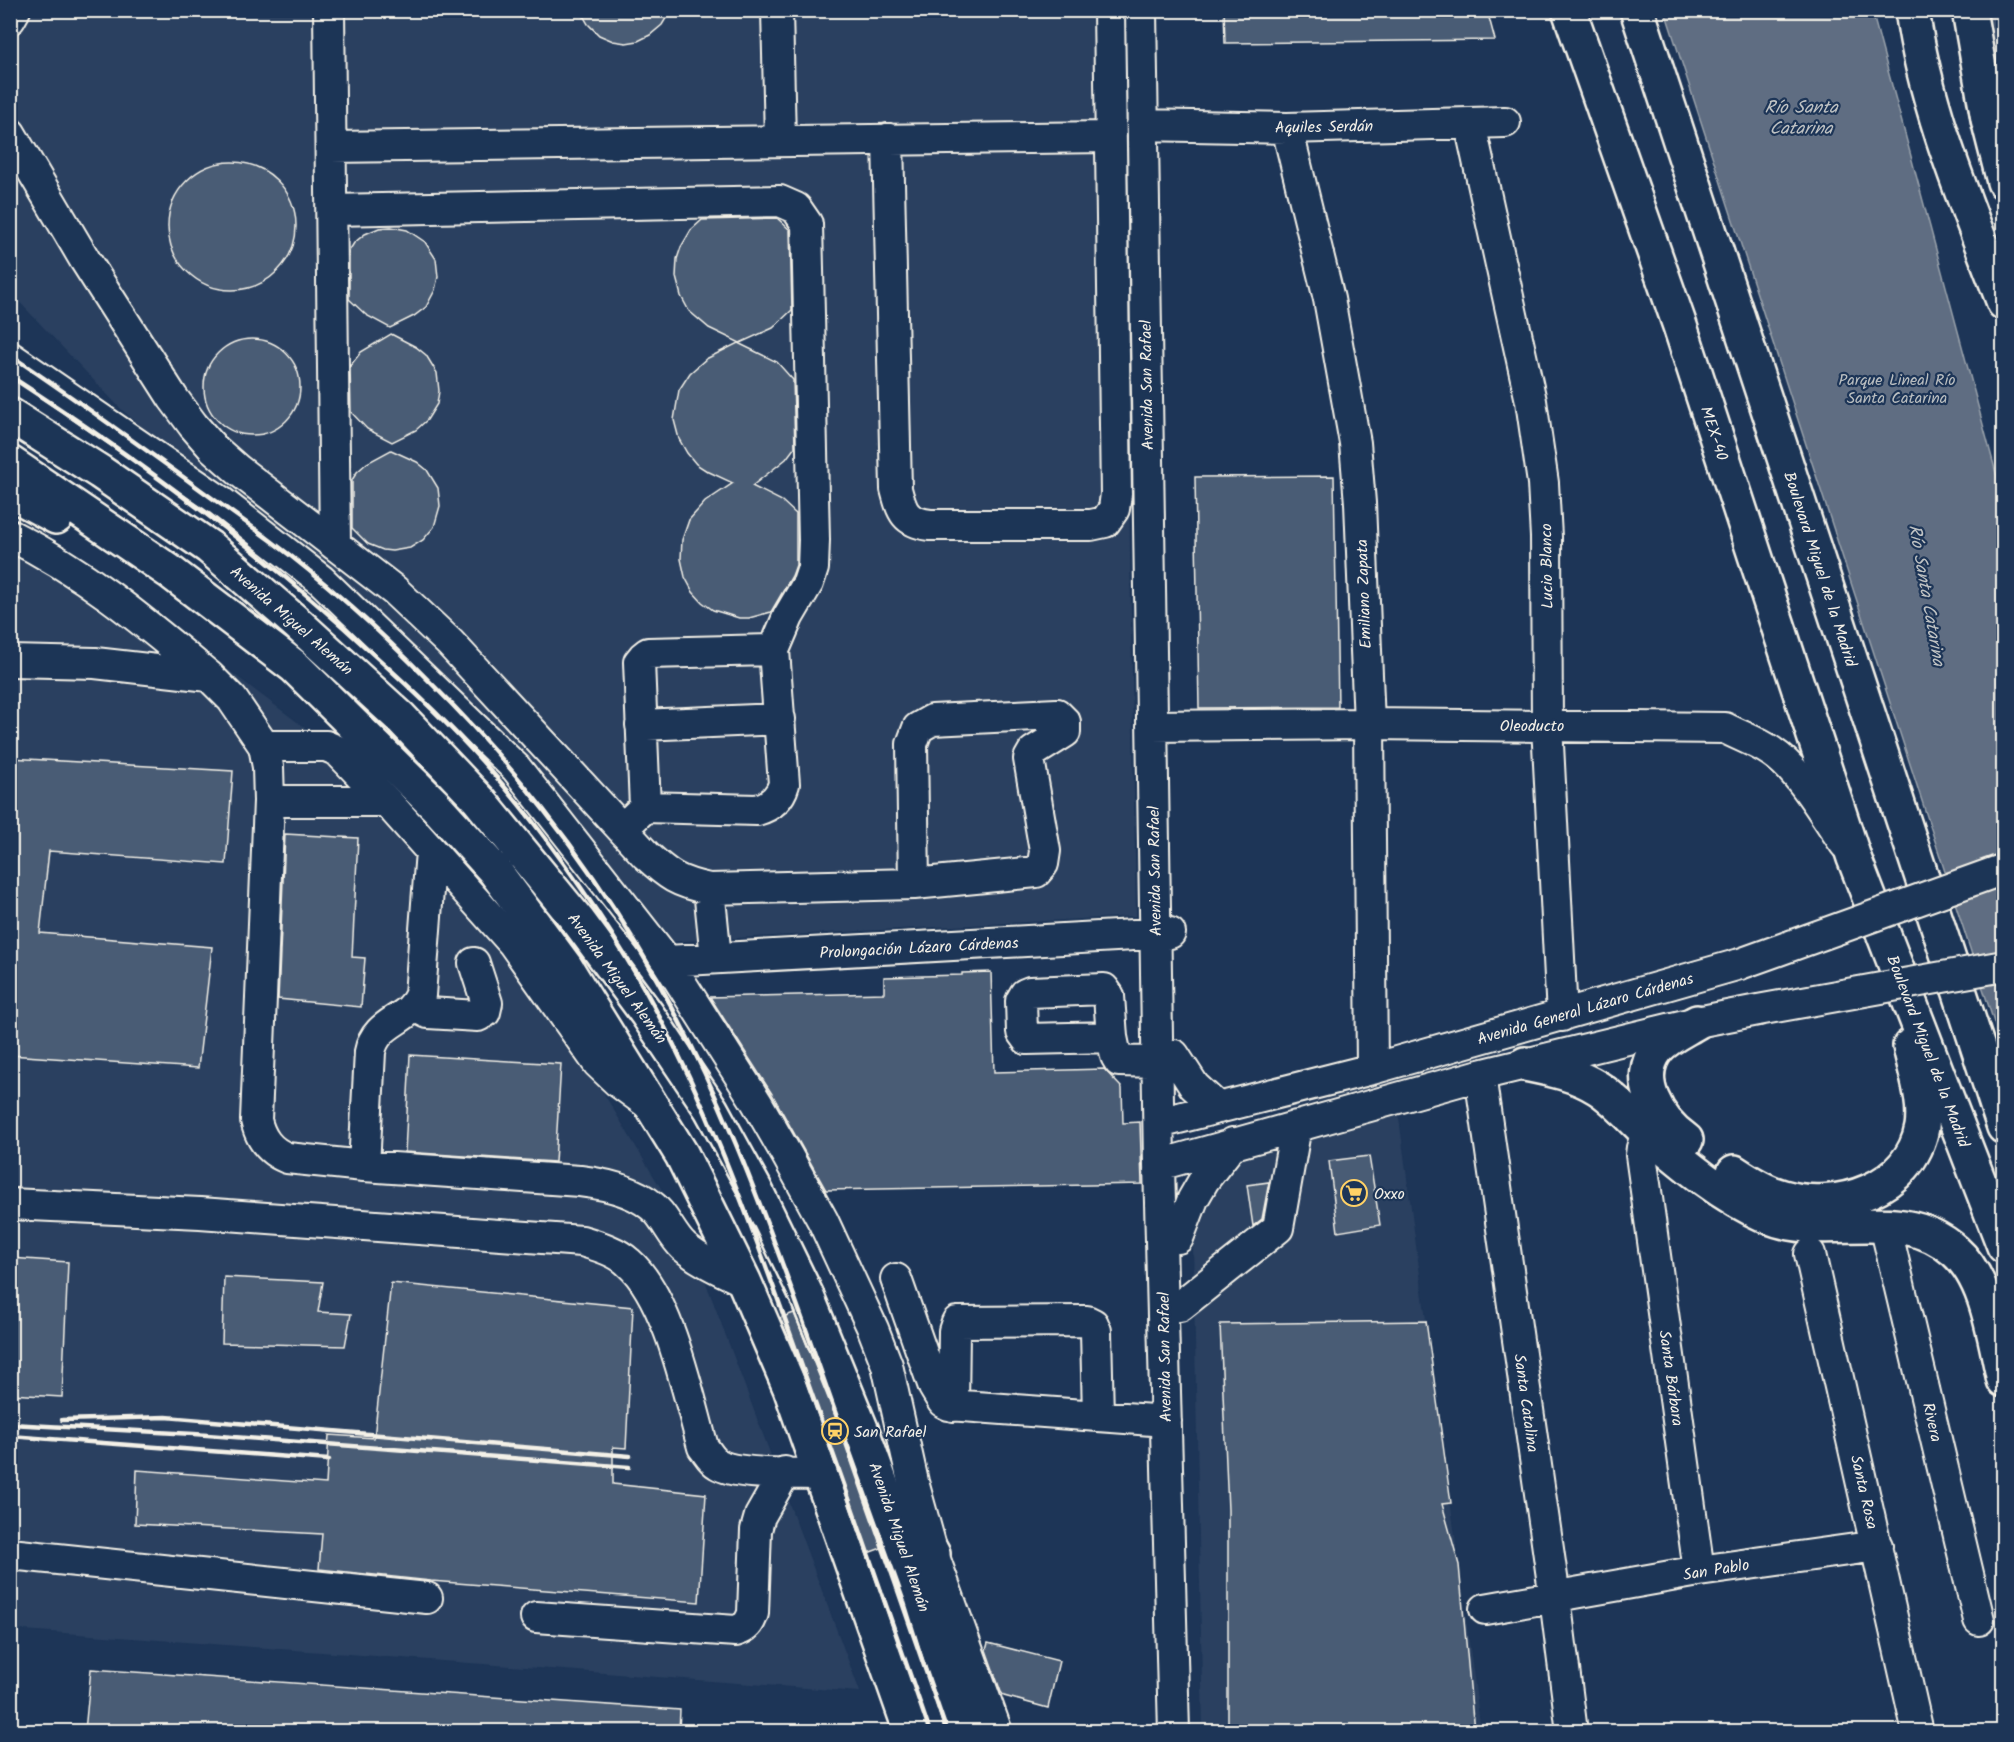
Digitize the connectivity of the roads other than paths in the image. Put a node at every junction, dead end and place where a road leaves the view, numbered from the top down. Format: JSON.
{"nodes":[{"id":1,"x":15,"y":10,"type":"edge"},
{"id":2,"x":329,"y":10,"type":"edge"},
{"id":3,"x":777,"y":10,"type":"edge"},
{"id":4,"x":1109,"y":10,"type":"edge"},
{"id":5,"x":1141,"y":10,"type":"edge"},
{"id":6,"x":1160,"y":10,"type":"edge"},
{"id":7,"x":1569,"y":10,"type":"edge"},
{"id":8,"x":1637,"y":10,"type":"edge"},
{"id":9,"x":1912,"y":10,"type":"edge"},
{"id":10,"x":1970,"y":10,"type":"edge"},
{"id":11,"x":10,"y":19,"type":"edge"},
{"id":12,"x":1506,"y":122,"type":"dead end"},
{"id":13,"x":1470,"y":124,"type":"junction"},
{"id":14,"x":1151,"y":125,"type":"junction"},
{"id":15,"x":1287,"y":128,"type":"junction"},
{"id":16,"x":10,"y":134,"type":"edge"},
{"id":17,"x":1110,"y":137,"type":"junction"},
{"id":18,"x":888,"y":140,"type":"junction"},
{"id":19,"x":780,"y":141,"type":"junction"},
{"id":20,"x":332,"y":147,"type":"junction"},
{"id":21,"x":2004,"y":182,"type":"edge"},
{"id":22,"x":332,"y":210,"type":"junction"},
{"id":23,"x":2004,"y":303,"type":"edge"},
{"id":24,"x":10,"y":357,"type":"edge"},
{"id":25,"x":10,"y":416,"type":"edge"},
{"id":26,"x":10,"y":463,"type":"edge"},
{"id":27,"x":10,"y":492,"type":"edge"},
{"id":28,"x":10,"y":535,"type":"edge"},
{"id":29,"x":335,"y":544,"type":"junction"},
{"id":30,"x":170,"y":571,"type":"junction"},
{"id":31,"x":774,"y":650,"type":"junction"},
{"id":32,"x":10,"y":661,"type":"edge"},
{"id":33,"x":209,"y":676,"type":"junction"},
{"id":34,"x":780,"y":719,"type":"junction"},
{"id":35,"x":1369,"y":724,"type":"junction"},
{"id":36,"x":641,"y":725,"type":"junction"},
{"id":37,"x":1160,"y":725,"type":"junction"},
{"id":38,"x":1547,"y":725,"type":"junction"},
{"id":39,"x":264,"y":746,"type":"junction"},
{"id":40,"x":269,"y":801,"type":"junction"},
{"id":41,"x":386,"y":801,"type":"junction"},
{"id":42,"x":645,"y":807,"type":"junction"},
{"id":43,"x":622,"y":829,"type":"junction"},
{"id":44,"x":431,"y":851,"type":"junction"},
{"id":45,"x":1854,"y":858,"type":"junction"},
{"id":46,"x":2004,"y":869,"type":"edge"},
{"id":47,"x":914,"y":884,"type":"junction"},
{"id":48,"x":709,"y":889,"type":"junction"},
{"id":49,"x":1163,"y":933,"type":"junction"},
{"id":50,"x":716,"y":958,"type":"junction"},
{"id":51,"x":667,"y":961,"type":"junction"},
{"id":52,"x":474,"y":963,"type":"dead end"},
{"id":53,"x":2004,"y":966,"type":"edge"},
{"id":54,"x":1898,"y":968,"type":"junction"},
{"id":55,"x":414,"y":1006,"type":"junction"},
{"id":56,"x":1562,"y":1016,"type":"junction"},
{"id":57,"x":1697,"y":1022,"type":"junction"},
{"id":58,"x":1112,"y":1037,"type":"dead end"},
{"id":59,"x":1166,"y":1058,"type":"junction"},
{"id":60,"x":1525,"y":1064,"type":"junction"},
{"id":61,"x":1371,"y":1069,"type":"junction"},
{"id":62,"x":1480,"y":1075,"type":"junction"},
{"id":63,"x":651,"y":1105,"type":"junction"},
{"id":64,"x":1218,"y":1108,"type":"junction"},
{"id":65,"x":1167,"y":1121,"type":"junction"},
{"id":66,"x":1296,"y":1126,"type":"junction"},
{"id":67,"x":2004,"y":1127,"type":"edge"},
{"id":68,"x":1661,"y":1132,"type":"junction"},
{"id":69,"x":1233,"y":1143,"type":"junction"},
{"id":70,"x":1168,"y":1162,"type":"junction"},
{"id":71,"x":1686,"y":1164,"type":"junction"},
{"id":72,"x":364,"y":1166,"type":"junction"},
{"id":73,"x":1645,"y":1185,"type":"junction"},
{"id":74,"x":10,"y":1204,"type":"edge"},
{"id":75,"x":1885,"y":1225,"type":"junction"},
{"id":76,"x":1178,"y":1238,"type":"junction"},
{"id":77,"x":2004,"y":1246,"type":"edge"},
{"id":78,"x":1810,"y":1254,"type":"dead end"},
{"id":79,"x":896,"y":1279,"type":"dead end"},
{"id":80,"x":744,"y":1281,"type":"junction"},
{"id":81,"x":1180,"y":1306,"type":"junction"},
{"id":82,"x":2004,"y":1380,"type":"edge"},
{"id":83,"x":953,"y":1406,"type":"junction"},
{"id":84,"x":1098,"y":1416,"type":"junction"},
{"id":85,"x":1166,"y":1421,"type":"junction"},
{"id":86,"x":864,"y":1436,"type":"junction"},
{"id":87,"x":785,"y":1473,"type":"junction"},
{"id":88,"x":820,"y":1474,"type":"junction"},
{"id":89,"x":1877,"y":1546,"type":"junction"},
{"id":90,"x":10,"y":1554,"type":"edge"},
{"id":91,"x":933,"y":1554,"type":"junction"},
{"id":92,"x":1699,"y":1571,"type":"junction"},
{"id":93,"x":428,"y":1598,"type":"dead end"},
{"id":94,"x":1555,"y":1598,"type":"junction"},
{"id":95,"x":1485,"y":1609,"type":"dead end"},
{"id":96,"x":536,"y":1617,"type":"dead end"},
{"id":97,"x":1978,"y":1620,"type":"dead end"},
{"id":98,"x":911,"y":1725,"type":"edge"},
{"id":99,"x":964,"y":1731,"type":"edge"},
{"id":100,"x":997,"y":1731,"type":"edge"},
{"id":101,"x":1174,"y":1731,"type":"edge"},
{"id":102,"x":1190,"y":1731,"type":"edge"},
{"id":103,"x":1572,"y":1731,"type":"edge"},
{"id":104,"x":1918,"y":1731,"type":"edge"}],
"edges":[{"from":1,"to":11,"type":"street"},
{"from":2,"to":20,"type":"street"},
{"from":3,"to":19,"type":"street"},
{"from":4,"to":17,"type":"street"},
{"from":5,"to":14,"type":"street","name":"Avenida San Rafael"},
{"from":6,"to":14,"type":"street","name":"Avenida San Rafael"},
{"from":7,"to":45,"type":"highway","name":"MEX-40"},
{"from":8,"to":67,"type":"highway","name":"Boulevard Miguel de la Madrid"},
{"from":9,"to":23,"type":"highway"},
{"from":10,"to":21,"type":"highway"},
{"from":12,"to":13,"type":"street","name":"Aquiles Serdán"},
{"from":13,"to":15,"type":"street","name":"Aquiles Serdán"},
{"from":13,"to":38,"type":"street","name":"Lucio Blanco"},
{"from":14,"to":15,"type":"street","name":"Aquiles Serdán"},
{"from":14,"to":37,"type":"street","name":"Avenida San Rafael"},
{"from":15,"to":35,"type":"street","name":"Emiliano Zapata"},
{"from":16,"to":29,"type":"street"},
{"from":17,"to":18,"type":"street"},
{"from":17,"to":18,"type":"street"},
{"from":18,"to":19,"type":"street"},
{"from":19,"to":20,"type":"street"},
{"from":20,"to":22,"type":"street"},
{"from":22,"to":29,"type":"street"},
{"from":22,"to":31,"type":"street"},
{"from":24,"to":51,"type":"street","name":"Avenida Miguel Alemán"},
{"from":25,"to":86,"type":"highway","name":"Avenida Miguel Alemán"},
{"from":26,"to":30,"type":"highway","name":"Avenida Miguel Alemán"},
{"from":27,"to":30,"type":"highway"},
{"from":28,"to":33,"type":"street"},
{"from":29,"to":43,"type":"street"},
{"from":30,"to":63,"type":"highway","name":"Avenida Miguel Alemán"},
{"from":31,"to":34,"type":"street"},
{"from":31,"to":36,"type":"street"},
{"from":32,"to":33,"type":"street"},
{"from":33,"to":39,"type":"street"},
{"from":34,"to":36,"type":"street"},
{"from":34,"to":42,"type":"street"},
{"from":35,"to":37,"type":"street","name":"Oleoducto"},
{"from":35,"to":38,"type":"street","name":"Oleoducto"},
{"from":35,"to":61,"type":"street","name":"Emiliano Zapata"},
{"from":36,"to":42,"type":"street"},
{"from":37,"to":49,"type":"street","name":"Avenida San Rafael"},
{"from":38,"to":45,"type":"street","name":"Oleoducto"},
{"from":38,"to":56,"type":"street","name":"Lucio Blanco"},
{"from":39,"to":40,"type":"street"},
{"from":39,"to":41,"type":"street"},
{"from":40,"to":41,"type":"street"},
{"from":40,"to":72,"type":"street"},
{"from":41,"to":44,"type":"street"},
{"from":42,"to":43,"type":"street"},
{"from":43,"to":48,"type":"street"},
{"from":44,"to":55,"type":"street"},
{"from":44,"to":63,"type":"street"},
{"from":45,"to":54,"type":"highway","name":"Boulevard Miguel de la Madrid"},
{"from":46,"to":56,"type":"street","name":"Avenida General Lázaro Cárdenas","bridge":true},
{"from":47,"to":47,"type":"street"},
{"from":47,"to":48,"type":"street"},
{"from":48,"to":50,"type":"street"},
{"from":49,"to":50,"type":"street","name":"Prolongación Lázaro Cárdenas"},
{"from":49,"to":59,"type":"street","name":"Avenida San Rafael"},
{"from":50,"to":51,"type":"street","name":"Prolongación Lázaro Cárdenas"},
{"from":51,"to":91,"type":"street","name":"Avenida Miguel Alemán"},
{"from":52,"to":55,"type":"street"},
{"from":53,"to":57,"type":"street","bridge":true},
{"from":54,"to":68,"type":"highway"},
{"from":54,"to":77,"type":"highway","name":"Boulevard Miguel de la Madrid"},
{"from":55,"to":72,"type":"street"},
{"from":56,"to":61,"type":"street","name":"Avenida General Lázaro Cárdenas"},
{"from":57,"to":60,"type":"street"},
{"from":57,"to":68,"type":"highway"},
{"from":58,"to":59,"type":"street"},
{"from":59,"to":64,"type":"street"},
{"from":59,"to":65,"type":"street","name":"Avenida San Rafael"},
{"from":60,"to":62,"type":"street"},
{"from":60,"to":68,"type":"highway"},
{"from":61,"to":64,"type":"street","name":"Avenida General Lázaro Cárdenas"},
{"from":62,"to":66,"type":"street"},
{"from":62,"to":94,"type":"street","name":"Santa Catalina"},
{"from":63,"to":80,"type":"highway","name":"Avenida Miguel Alemán"},
{"from":64,"to":65,"type":"street","name":"Avenida General Lázaro Cárdenas"},
{"from":65,"to":70,"type":"street","name":"Avenida San Rafael"},
{"from":66,"to":69,"type":"street"},
{"from":66,"to":81,"type":"street"},
{"from":68,"to":71,"type":"highway"},
{"from":68,"to":73,"type":"street","name":"Santa Bárbara"},
{"from":69,"to":70,"type":"street"},
{"from":69,"to":76,"type":"street"},
{"from":70,"to":76,"type":"street","name":"Avenida San Rafael"},
{"from":70,"to":85,"type":"street","name":"Avenida San Rafael"},
{"from":71,"to":73,"type":"street"},
{"from":71,"to":75,"type":"highway"},
{"from":72,"to":80,"type":"street"},
{"from":73,"to":92,"type":"street","name":"Santa Bárbara"},
{"from":74,"to":87,"type":"street"},
{"from":75,"to":82,"type":"highway"},
{"from":75,"to":97,"type":"street","name":"Rivera"},
{"from":76,"to":81,"type":"street","name":"Avenida San Rafael"},
{"from":78,"to":89,"type":"street","name":"Santa Rosa"},
{"from":79,"to":83,"type":"street"},
{"from":80,"to":88,"type":"highway","name":"Avenida Miguel Alemán"},
{"from":81,"to":102,"type":"street","name":"Avenida San Rafael"},
{"from":83,"to":84,"type":"street"},
{"from":83,"to":84,"type":"street"},
{"from":84,"to":85,"type":"street"},
{"from":85,"to":101,"type":"street","name":"Avenida San Rafael"},
{"from":86,"to":91,"type":"highway"},
{"from":86,"to":99,"type":"highway","name":"Avenida Miguel Alemán"},
{"from":87,"to":88,"type":"street"},
{"from":87,"to":96,"type":"street"},
{"from":88,"to":98,"type":"highway","name":"Avenida Miguel Alemán"},
{"from":89,"to":92,"type":"street","name":"San Pablo"},
{"from":89,"to":104,"type":"street","name":"Santa Rosa"},
{"from":90,"to":93,"type":"street"},
{"from":91,"to":100,"type":"street","name":"Avenida Miguel Alemán"},
{"from":92,"to":94,"type":"street","name":"San Pablo"},
{"from":94,"to":95,"type":"street","name":"San Pablo"},
{"from":94,"to":103,"type":"street","name":"Santa Catalina"}]}
